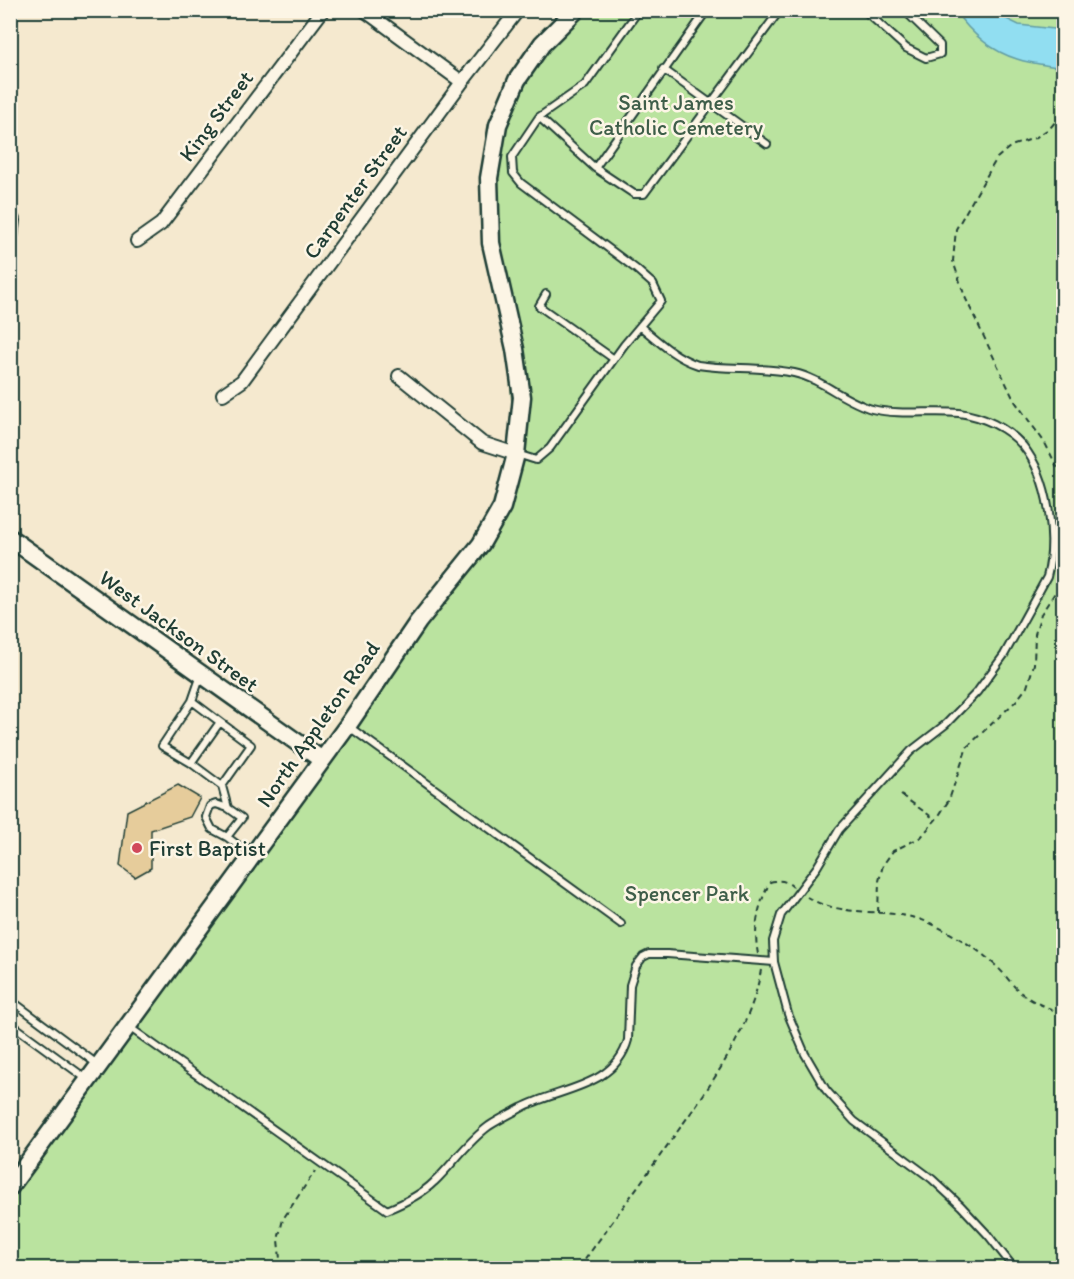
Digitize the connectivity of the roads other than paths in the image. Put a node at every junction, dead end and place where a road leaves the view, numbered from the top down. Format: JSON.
{"nodes":[{"id":1,"x":323,"y":10,"type":"edge"},
{"id":2,"x":364,"y":10,"type":"edge"},
{"id":3,"x":518,"y":10,"type":"edge"},
{"id":4,"x":576,"y":10,"type":"edge"},
{"id":5,"x":639,"y":10,"type":"edge"},
{"id":6,"x":707,"y":10,"type":"edge"},
{"id":7,"x":780,"y":10,"type":"edge"},
{"id":8,"x":864,"y":10,"type":"edge"},
{"id":9,"x":904,"y":10,"type":"edge"},
{"id":10,"x":663,"y":69,"type":"junction"},
{"id":11,"x":462,"y":82,"type":"junction"},
{"id":12,"x":710,"y":103,"type":"junction"},
{"id":13,"x":539,"y":117,"type":"junction"},
{"id":14,"x":767,"y":144,"type":"dead end"},
{"id":15,"x":595,"y":168,"type":"junction"},
{"id":16,"x":12,"y":220,"type":"dead end"},
{"id":17,"x":137,"y":241,"type":"dead end"},
{"id":18,"x":10,"y":246,"type":"edge"},
{"id":19,"x":546,"y":294,"type":"dead end"},
{"id":20,"x":641,"y":327,"type":"junction"},
{"id":21,"x":614,"y":359,"type":"junction"},
{"id":22,"x":399,"y":376,"type":"dead end"},
{"id":23,"x":223,"y":394,"type":"dead end"},
{"id":24,"x":516,"y":454,"type":"junction"},
{"id":25,"x":10,"y":538,"type":"edge"},
{"id":26,"x":201,"y":674,"type":"junction"},
{"id":27,"x":192,"y":701,"type":"junction"},
{"id":28,"x":220,"y":722,"type":"junction"},
{"id":29,"x":348,"y":725,"type":"junction"},
{"id":30,"x":322,"y":760,"type":"junction"},
{"id":31,"x":191,"y":763,"type":"junction"},
{"id":32,"x":222,"y":786,"type":"junction"},
{"id":33,"x":228,"y":808,"type":"junction"},
{"id":34,"x":227,"y":837,"type":"junction"},
{"id":35,"x":252,"y":856,"type":"junction"},
{"id":36,"x":621,"y":924,"type":"dead end"},
{"id":37,"x":774,"y":962,"type":"junction"},
{"id":38,"x":16,"y":1005,"type":"dead end"},
{"id":39,"x":10,"y":1023,"type":"edge"},
{"id":40,"x":129,"y":1027,"type":"junction"},
{"id":41,"x":99,"y":1066,"type":"junction"},
{"id":42,"x":88,"y":1080,"type":"junction"},
{"id":43,"x":10,"y":1187,"type":"edge"},
{"id":44,"x":1014,"y":1269,"type":"edge"}],
"edges":[{"from":1,"to":17,"type":"street","name":"King Street"},
{"from":2,"to":11,"type":"street"},
{"from":3,"to":11,"type":"street","name":"Carpenter Street"},
{"from":4,"to":24,"type":"main road","name":"North Appleton Road"},
{"from":5,"to":13,"type":"lane"},
{"from":6,"to":10,"type":"lane"},
{"from":7,"to":12,"type":"lane"},
{"from":8,"to":9,"type":"lane"},
{"from":10,"to":12,"type":"lane"},
{"from":10,"to":15,"type":"lane"},
{"from":11,"to":23,"type":"street","name":"Carpenter Street"},
{"from":12,"to":14,"type":"lane"},
{"from":12,"to":15,"type":"lane"},
{"from":13,"to":15,"type":"lane"},
{"from":13,"to":20,"type":"lane"},
{"from":16,"to":18,"type":"street"},
{"from":19,"to":21,"type":"lane"},
{"from":20,"to":21,"type":"lane"},
{"from":20,"to":37,"type":"lane"},
{"from":21,"to":24,"type":"lane"},
{"from":22,"to":24,"type":"street"},
{"from":24,"to":29,"type":"main road","name":"North Appleton Road"},
{"from":25,"to":26,"type":"main road","name":"West Jackson Street"},
{"from":26,"to":27,"type":"lane"},
{"from":26,"to":30,"type":"main road","name":"West Jackson Street"},
{"from":27,"to":28,"type":"lane"},
{"from":27,"to":31,"type":"lane"},
{"from":28,"to":31,"type":"lane"},
{"from":28,"to":32,"type":"lane"},
{"from":29,"to":30,"type":"main road","name":"North Appleton Road"},
{"from":29,"to":36,"type":"lane"},
{"from":30,"to":35,"type":"main road","name":"North Appleton Road"},
{"from":31,"to":32,"type":"lane"},
{"from":32,"to":33,"type":"lane"},
{"from":33,"to":34,"type":"lane"},
{"from":33,"to":34,"type":"lane"},
{"from":34,"to":35,"type":"lane"},
{"from":35,"to":40,"type":"main road","name":"North Appleton Road"},
{"from":37,"to":40,"type":"lane"},
{"from":37,"to":44,"type":"lane"},
{"from":38,"to":41,"type":"lane"},
{"from":39,"to":42,"type":"lane"},
{"from":40,"to":41,"type":"main road","name":"North Appleton Road"},
{"from":41,"to":42,"type":"main road","name":"North Appleton Road"},
{"from":42,"to":43,"type":"main road","name":"North Appleton Road"}]}
